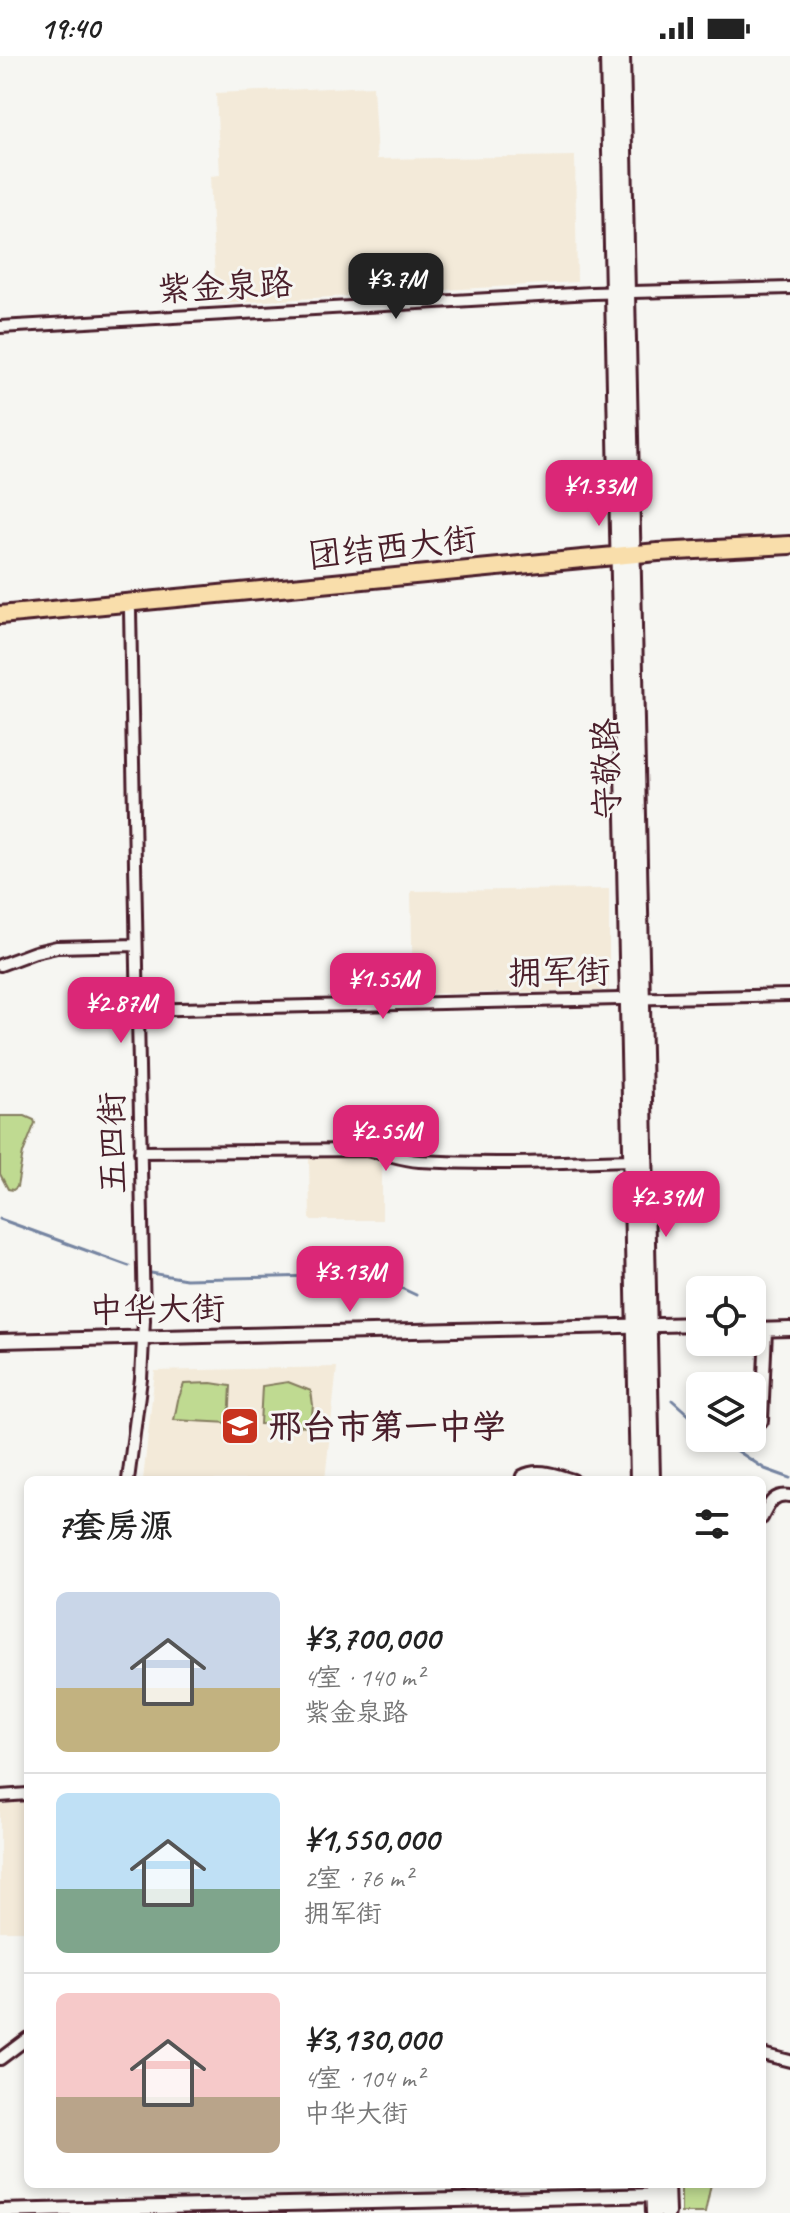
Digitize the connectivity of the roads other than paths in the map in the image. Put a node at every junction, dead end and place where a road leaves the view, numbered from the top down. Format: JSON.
{"nodes":[{"id":1,"x":608,"y":56,"type":"edge"},
{"id":2,"x":622,"y":56,"type":"edge"},
{"id":3,"x":790,"y":288,"type":"edge"},
{"id":4,"x":620,"y":292,"type":"junction"},
{"id":5,"x":0,"y":327,"type":"edge"},
{"id":6,"x":790,"y":545,"type":"edge"},
{"id":7,"x":790,"y":554,"type":"edge"},
{"id":8,"x":625,"y":560,"type":"junction"},
{"id":9,"x":130,"y":611,"type":"junction"},
{"id":10,"x":0,"y":615,"type":"edge"},
{"id":11,"x":0,"y":624,"type":"edge"},
{"id":12,"x":136,"y":945,"type":"junction"},
{"id":13,"x":0,"y":965,"type":"edge"},
{"id":14,"x":790,"y":995,"type":"edge"},
{"id":15,"x":634,"y":999,"type":"junction"},
{"id":16,"x":137,"y":1010,"type":"junction"},
{"id":17,"x":140,"y":1152,"type":"junction"},
{"id":18,"x":631,"y":1160,"type":"junction"},
{"id":19,"x":790,"y":1321,"type":"edge"},
{"id":20,"x":766,"y":1322,"type":"edge"},
{"id":21,"x":686,"y":1325,"type":"edge"},
{"id":22,"x":642,"y":1329,"type":"junction"},
{"id":23,"x":790,"y":1329,"type":"edge"},
{"id":24,"x":766,"y":1330,"type":"edge"},
{"id":25,"x":686,"y":1331,"type":"edge"},
{"id":26,"x":0,"y":1341,"type":"edge"},
{"id":27,"x":143,"y":1341,"type":"junction"},
{"id":28,"x":0,"y":1349,"type":"edge"},
{"id":29,"x":129,"y":1476,"type":"edge"},
{"id":30,"x":522,"y":1476,"type":"edge"},
{"id":31,"x":554,"y":1476,"type":"edge"},
{"id":32,"x":638,"y":1476,"type":"edge"},
{"id":33,"x":652,"y":1476,"type":"edge"},
{"id":34,"x":790,"y":1496,"type":"edge"},
{"id":35,"x":766,"y":1510,"type":"edge"},
{"id":36,"x":24,"y":1794,"type":"edge"},
{"id":37,"x":0,"y":1796,"type":"edge"},
{"id":38,"x":24,"y":2041,"type":"edge"},
{"id":39,"x":766,"y":2055,"type":"edge"},
{"id":40,"x":0,"y":2059,"type":"edge"},
{"id":41,"x":790,"y":2061,"type":"edge"},
{"id":42,"x":660,"y":2188,"type":"edge"},
{"id":43,"x":0,"y":2203,"type":"edge"},
{"id":44,"x":0,"y":2211,"type":"edge"},
{"id":45,"x":64,"y":2211,"type":"edge"},
{"id":46,"x":654,"y":2213,"type":"edge"},
{"id":47,"x":667,"y":2213,"type":"edge"}],
"edges":[{"from":1,"to":4,"type":"main road","name":"守敬路"},
{"from":2,"to":4,"type":"main road","name":"守敬路"},
{"from":3,"to":4,"type":"street","name":"紫金泉路"},
{"from":4,"to":5,"type":"street","name":"紫金泉路"},
{"from":4,"to":8,"type":"main road","name":"守敬路"},
{"from":6,"to":8,"type":"main road","name":"团结西大街"},
{"from":7,"to":8,"type":"main road","name":"团结西大街"},
{"from":8,"to":9,"type":"main road","name":"团结西大街"},
{"from":8,"to":10,"type":"main road","name":"团结西大街"},
{"from":8,"to":15,"type":"main road","name":"守敬路"},
{"from":9,"to":11,"type":"main road","name":"团结西大街"},
{"from":9,"to":12,"type":"street","name":"五四街"},
{"from":12,"to":13,"type":"street"},
{"from":12,"to":16,"type":"street","name":"五四街"},
{"from":14,"to":15,"type":"street","name":"拥军街"},
{"from":15,"to":16,"type":"street","name":"拥军街"},
{"from":15,"to":18,"type":"main road","name":"守敬路"},
{"from":15,"to":22,"type":"main road","name":"守敬路"},
{"from":16,"to":17,"type":"street","name":"五四街"},
{"from":17,"to":18,"type":"street"},
{"from":17,"to":27,"type":"street","name":"五四街"},
{"from":18,"to":22,"type":"main road","name":"守敬路"},
{"from":19,"to":20,"type":"street"},
{"from":21,"to":22,"type":"street","name":"中华大街"},
{"from":22,"to":25,"type":"street","name":"中华大街"},
{"from":22,"to":27,"type":"street","name":"中华大街"},
{"from":22,"to":32,"type":"main road","name":"守敬路"},
{"from":22,"to":33,"type":"main road","name":"守敬路"},
{"from":23,"to":24,"type":"street"},
{"from":26,"to":27,"type":"street","name":"中华大街"},
{"from":27,"to":28,"type":"street","name":"中华大街"},
{"from":27,"to":29,"type":"street","name":"五四街"},
{"from":30,"to":31,"type":"street"},
{"from":34,"to":35,"type":"street"},
{"from":36,"to":37,"type":"street"},
{"from":38,"to":40,"type":"street"},
{"from":39,"to":41,"type":"street"},
{"from":42,"to":43,"type":"street"},
{"from":42,"to":45,"type":"street"},
{"from":42,"to":46,"type":"main road"},
{"from":42,"to":47,"type":"main road"},
{"from":44,"to":45,"type":"street"}]}
